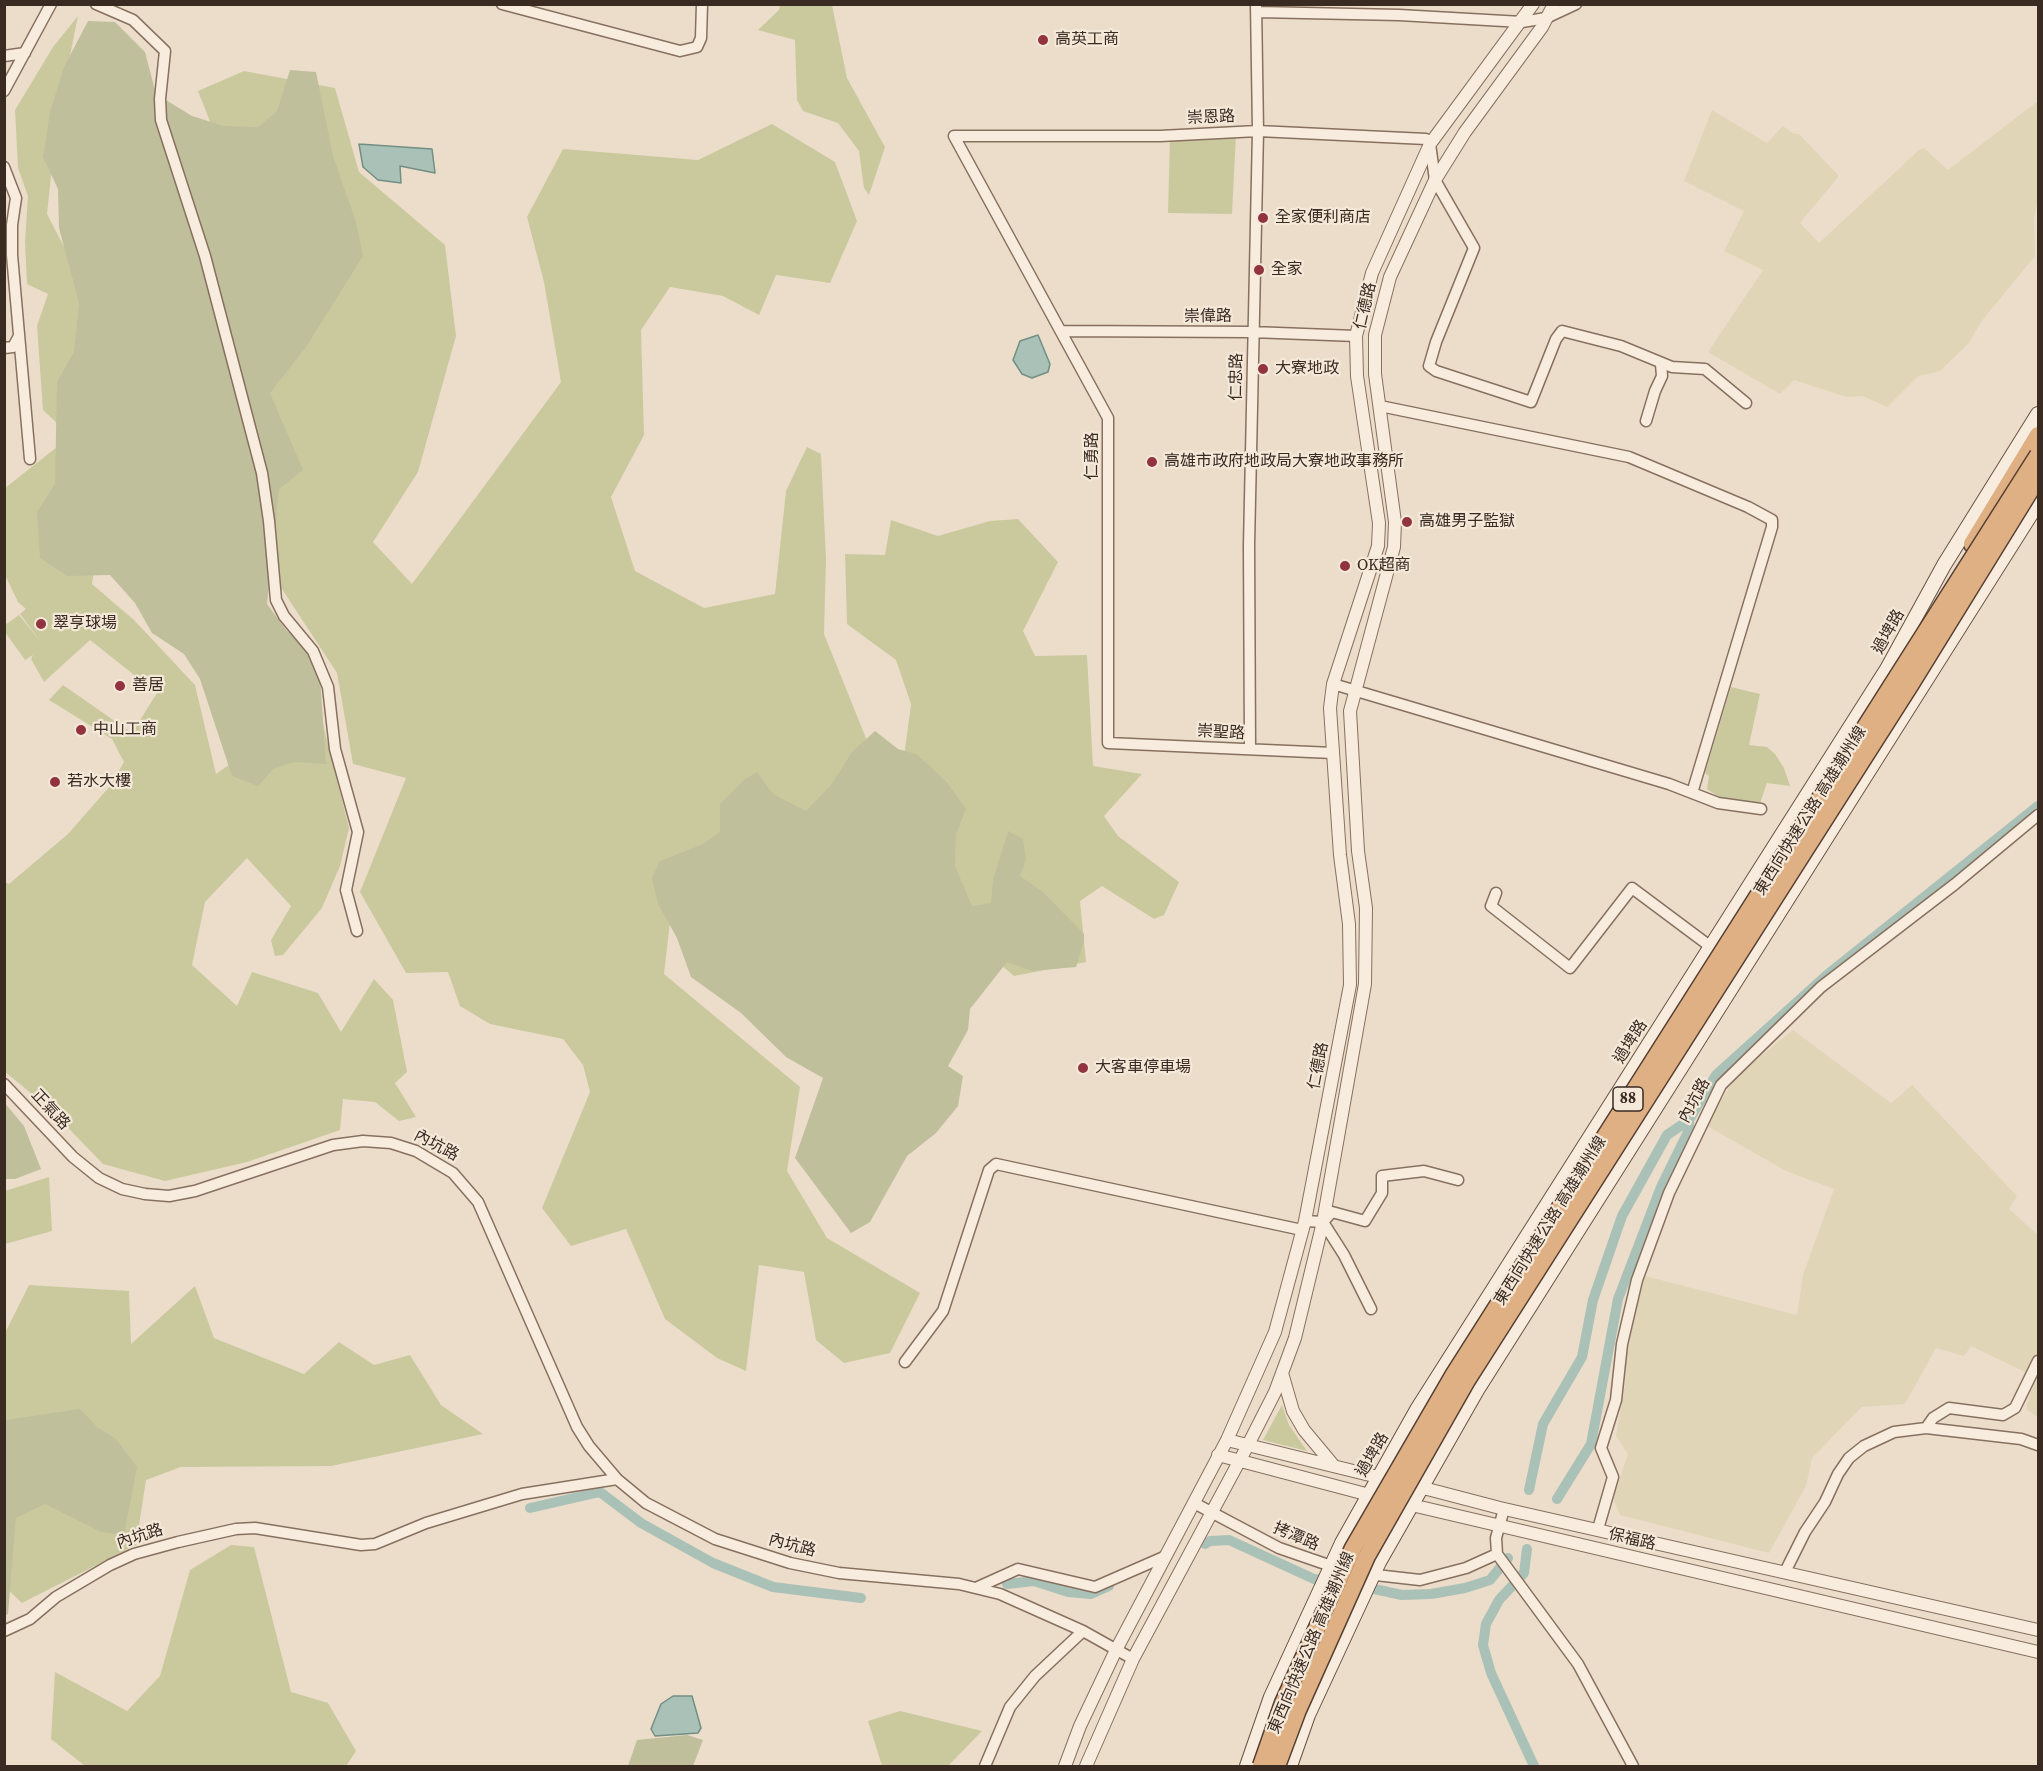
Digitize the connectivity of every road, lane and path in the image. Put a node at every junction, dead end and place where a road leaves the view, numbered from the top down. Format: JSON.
{"nodes":[{"id":1,"x":51,"y":4,"type":"edge"},
{"id":2,"x":96,"y":4,"type":"edge"},
{"id":3,"x":702,"y":4,"type":"edge"},
{"id":4,"x":1533,"y":4,"type":"edge"},
{"id":5,"x":1554,"y":4,"type":"edge"},
{"id":6,"x":1576,"y":4,"type":"edge"},
{"id":7,"x":508,"y":6,"type":"edge"},
{"id":8,"x":1256,"y":8,"type":"edge"},
{"id":9,"x":1399,"y":10,"type":"edge"},
{"id":10,"x":1546,"y":18,"type":"junction"},
{"id":11,"x":1522,"y":22,"type":"junction"},
{"id":12,"x":25,"y":52,"type":"junction"},
{"id":13,"x":4,"y":56,"type":"edge"},
{"id":14,"x":4,"y":91,"type":"edge"},
{"id":15,"x":1257,"y":131,"type":"junction"},
{"id":16,"x":954,"y":136,"type":"joint"},
{"id":17,"x":1430,"y":144,"type":"junction"},
{"id":18,"x":4,"y":167,"type":"edge"},
{"id":19,"x":1435,"y":180,"type":"junction"},
{"id":20,"x":1061,"y":331,"type":"junction"},
{"id":21,"x":1252,"y":332,"type":"junction"},
{"id":22,"x":19,"y":335,"type":"junction"},
{"id":23,"x":1356,"y":336,"type":"junction"},
{"id":24,"x":4,"y":348,"type":"edge"},
{"id":25,"x":1661,"y":364,"type":"junction"},
{"id":26,"x":1746,"y":403,"type":"dead end"},
{"id":27,"x":1380,"y":406,"type":"junction"},
{"id":28,"x":2038,"y":414,"type":"edge"},
{"id":29,"x":1646,"y":421,"type":"dead end"},
{"id":30,"x":2038,"y":435,"type":"edge"},
{"id":31,"x":2038,"y":455,"type":"edge"},
{"id":32,"x":30,"y":459,"type":"dead end"},
{"id":33,"x":2038,"y":478,"type":"edge"},
{"id":34,"x":2038,"y":504,"type":"edge"},
{"id":35,"x":1898,"y":675,"type":"junction"},
{"id":36,"x":1333,"y":684,"type":"junction"},
{"id":37,"x":1354,"y":691,"type":"junction"},
{"id":38,"x":1108,"y":743,"type":"joint"},
{"id":39,"x":1250,"y":749,"type":"junction"},
{"id":40,"x":1333,"y":753,"type":"junction"},
{"id":41,"x":1692,"y":793,"type":"junction"},
{"id":42,"x":1761,"y":809,"type":"dead end"},
{"id":43,"x":2038,"y":815,"type":"edge"},
{"id":44,"x":1496,"y":893,"type":"dead end"},
{"id":45,"x":357,"y":931,"type":"dead end"},
{"id":46,"x":1711,"y":946,"type":"junction"},
{"id":47,"x":4,"y":1084,"type":"edge"},
{"id":48,"x":74,"y":1157,"type":"joint"},
{"id":49,"x":1458,"y":1180,"type":"dead end"},
{"id":50,"x":1323,"y":1222,"type":"junction"},
{"id":51,"x":1303,"y":1226,"type":"junction"},
{"id":52,"x":1371,"y":1309,"type":"dead end"},
{"id":53,"x":2038,"y":1361,"type":"edge"},
{"id":54,"x":905,"y":1362,"type":"dead end"},
{"id":55,"x":1282,"y":1373,"type":"junction"},
{"id":56,"x":1926,"y":1428,"type":"junction"},
{"id":57,"x":1227,"y":1440,"type":"junction"},
{"id":58,"x":1248,"y":1445,"type":"junction"},
{"id":59,"x":2038,"y":1445,"type":"edge"},
{"id":60,"x":1218,"y":1455,"type":"junction"},
{"id":61,"x":1239,"y":1461,"type":"junction"},
{"id":62,"x":1334,"y":1466,"type":"junction"},
{"id":63,"x":1378,"y":1477,"type":"junction"},
{"id":64,"x":617,"y":1479,"type":"junction"},
{"id":65,"x":1422,"y":1487,"type":"junction"},
{"id":66,"x":1369,"y":1495,"type":"junction"},
{"id":67,"x":1194,"y":1503,"type":"junction"},
{"id":68,"x":1411,"y":1506,"type":"junction"},
{"id":69,"x":1504,"y":1509,"type":"junction"},
{"id":70,"x":1212,"y":1513,"type":"junction"},
{"id":71,"x":1500,"y":1526,"type":"junction"},
{"id":72,"x":1598,"y":1529,"type":"junction"},
{"id":73,"x":1166,"y":1556,"type":"junction"},
{"id":74,"x":1498,"y":1556,"type":"junction"},
{"id":75,"x":1330,"y":1570,"type":"junction"},
{"id":76,"x":1785,"y":1572,"type":"junction"},
{"id":77,"x":1372,"y":1578,"type":"junction"},
{"id":78,"x":978,"y":1587,"type":"junction"},
{"id":79,"x":2038,"y":1630,"type":"edge"},
{"id":80,"x":4,"y":1631,"type":"edge"},
{"id":81,"x":1083,"y":1632,"type":"junction"},
{"id":82,"x":1116,"y":1650,"type":"junction"},
{"id":83,"x":2038,"y":1652,"type":"edge"},
{"id":84,"x":1133,"y":1659,"type":"junction"},
{"id":85,"x":985,"y":1767,"type":"edge"},
{"id":86,"x":1065,"y":1767,"type":"edge"},
{"id":87,"x":1086,"y":1767,"type":"edge"},
{"id":88,"x":1247,"y":1767,"type":"edge"},
{"id":89,"x":1261,"y":1767,"type":"edge"},
{"id":90,"x":1277,"y":1767,"type":"edge"},
{"id":91,"x":1290,"y":1767,"type":"edge"},
{"id":92,"x":1633,"y":1767,"type":"edge"}],
"edges":[{"from":1,"to":12,"type":"street"},
{"from":2,"to":45,"type":"street"},
{"from":3,"to":7,"type":"street"},
{"from":4,"to":11,"type":"street","name":"仁德路"},
{"from":5,"to":10,"type":"street","name":"仁德路"},
{"from":6,"to":10,"type":"street"},
{"from":8,"to":9,"type":"street"},
{"from":8,"to":15,"type":"street","name":"仁忠路"},
{"from":9,"to":11,"type":"street"},
{"from":10,"to":11,"type":"street"},
{"from":10,"to":19,"type":"street","name":"仁德路"},
{"from":11,"to":17,"type":"street","name":"仁德路"},
{"from":12,"to":13,"type":"street"},
{"from":12,"to":14,"type":"street"},
{"from":15,"to":16,"type":"street","name":"崇恩路"},
{"from":15,"to":17,"type":"street","name":"崇恩路"},
{"from":15,"to":21,"type":"street","name":"仁忠路"},
{"from":16,"to":20,"type":"street","name":"仁勇路"},
{"from":17,"to":19,"type":"street"},
{"from":17,"to":23,"type":"street","name":"仁德路"},
{"from":18,"to":22,"type":"street"},
{"from":19,"to":25,"type":"street"},
{"from":19,"to":27,"type":"street","name":"仁德路"},
{"from":20,"to":21,"type":"street","name":"崇偉路"},
{"from":20,"to":38,"type":"street","name":"仁勇路"},
{"from":21,"to":23,"type":"street","name":"崇偉路"},
{"from":21,"to":39,"type":"street","name":"仁忠路"},
{"from":22,"to":24,"type":"street"},
{"from":22,"to":32,"type":"street"},
{"from":23,"to":36,"type":"street","name":"仁德路"},
{"from":25,"to":26,"type":"street"},
{"from":25,"to":29,"type":"street"},
{"from":27,"to":37,"type":"street","name":"仁德路"},
{"from":27,"to":41,"type":"street"},
{"from":28,"to":46,"type":"main road","name":"過埤路"},
{"from":30,"to":35,"type":"highway","bridge":true},
{"from":31,"to":35,"type":"highway","name":"東西向快速公路 高雄潮州線","number":"88","bridge":true},
{"from":33,"to":90,"type":"highway","name":"東西向快速公路 高雄潮州線","number":"88","bridge":true},
{"from":34,"to":65,"type":"main road"},
{"from":35,"to":89,"type":"highway","name":"東西向快速公路 高雄潮州線","number":"88","bridge":true},
{"from":36,"to":37,"type":"street"},
{"from":36,"to":40,"type":"street","name":"仁德路"},
{"from":37,"to":41,"type":"street"},
{"from":37,"to":50,"type":"street","name":"仁德路"},
{"from":38,"to":39,"type":"street","name":"崇聖路"},
{"from":39,"to":40,"type":"street","name":"崇聖路"},
{"from":40,"to":51,"type":"street","name":"仁德路"},
{"from":41,"to":42,"type":"street"},
{"from":43,"to":72,"type":"street","name":"內坑路"},
{"from":44,"to":46,"type":"street"},
{"from":46,"to":63,"type":"main road","name":"過埤路"},
{"from":47,"to":48,"type":"street","name":"正氣路"},
{"from":48,"to":64,"type":"street","name":"內坑路"},
{"from":49,"to":50,"type":"street"},
{"from":50,"to":51,"type":"street"},
{"from":50,"to":52,"type":"street"},
{"from":50,"to":55,"type":"street","name":"仁德路"},
{"from":51,"to":54,"type":"street"},
{"from":51,"to":57,"type":"street","name":"仁德路"},
{"from":53,"to":56,"type":"street"},
{"from":55,"to":58,"type":"street","name":"仁德路"},
{"from":55,"to":62,"type":"street"},
{"from":56,"to":59,"type":"street"},
{"from":56,"to":76,"type":"street"},
{"from":57,"to":58,"type":"street","name":"保福路"},
{"from":57,"to":60,"type":"street"},
{"from":58,"to":61,"type":"street"},
{"from":58,"to":62,"type":"street","name":"保福路"},
{"from":60,"to":61,"type":"street","name":"保福路"},
{"from":60,"to":67,"type":"street"},
{"from":61,"to":66,"type":"street","name":"保福路"},
{"from":61,"to":70,"type":"street"},
{"from":62,"to":63,"type":"street","name":"保福路"},
{"from":63,"to":65,"type":"street","name":"保福路"},
{"from":63,"to":66,"type":"main road","name":"過埤路"},
{"from":64,"to":78,"type":"street","name":"內坑路"},
{"from":64,"to":80,"type":"street","name":"內坑路"},
{"from":65,"to":68,"type":"main road"},
{"from":65,"to":69,"type":"street","name":"保福路"},
{"from":66,"to":68,"type":"street","name":"保福路"},
{"from":66,"to":75,"type":"main road","name":"過埤路"},
{"from":67,"to":70,"type":"street","name":"拷潭路"},
{"from":67,"to":73,"type":"street"},
{"from":68,"to":71,"type":"street","name":"保福路"},
{"from":68,"to":77,"type":"main road"},
{"from":69,"to":71,"type":"street"},
{"from":69,"to":72,"type":"street","name":"保福路"},
{"from":70,"to":75,"type":"street","name":"拷潭路"},
{"from":70,"to":84,"type":"street"},
{"from":71,"to":74,"type":"street"},
{"from":71,"to":83,"type":"street","name":"保福路"},
{"from":72,"to":76,"type":"street","name":"保福路"},
{"from":73,"to":78,"type":"street"},
{"from":73,"to":82,"type":"street"},
{"from":74,"to":77,"type":"street","name":"拷潭路"},
{"from":74,"to":92,"type":"street"},
{"from":75,"to":77,"type":"street","name":"拷潭路"},
{"from":75,"to":88,"type":"main road","name":"過埤路"},
{"from":76,"to":79,"type":"street","name":"保福路"},
{"from":77,"to":91,"type":"main road"},
{"from":78,"to":81,"type":"street","name":"內坑路"},
{"from":81,"to":82,"type":"street","name":"內坑路"},
{"from":81,"to":85,"type":"street"},
{"from":82,"to":84,"type":"street","name":"內坑路"},
{"from":82,"to":86,"type":"street"},
{"from":84,"to":87,"type":"street"}]}
